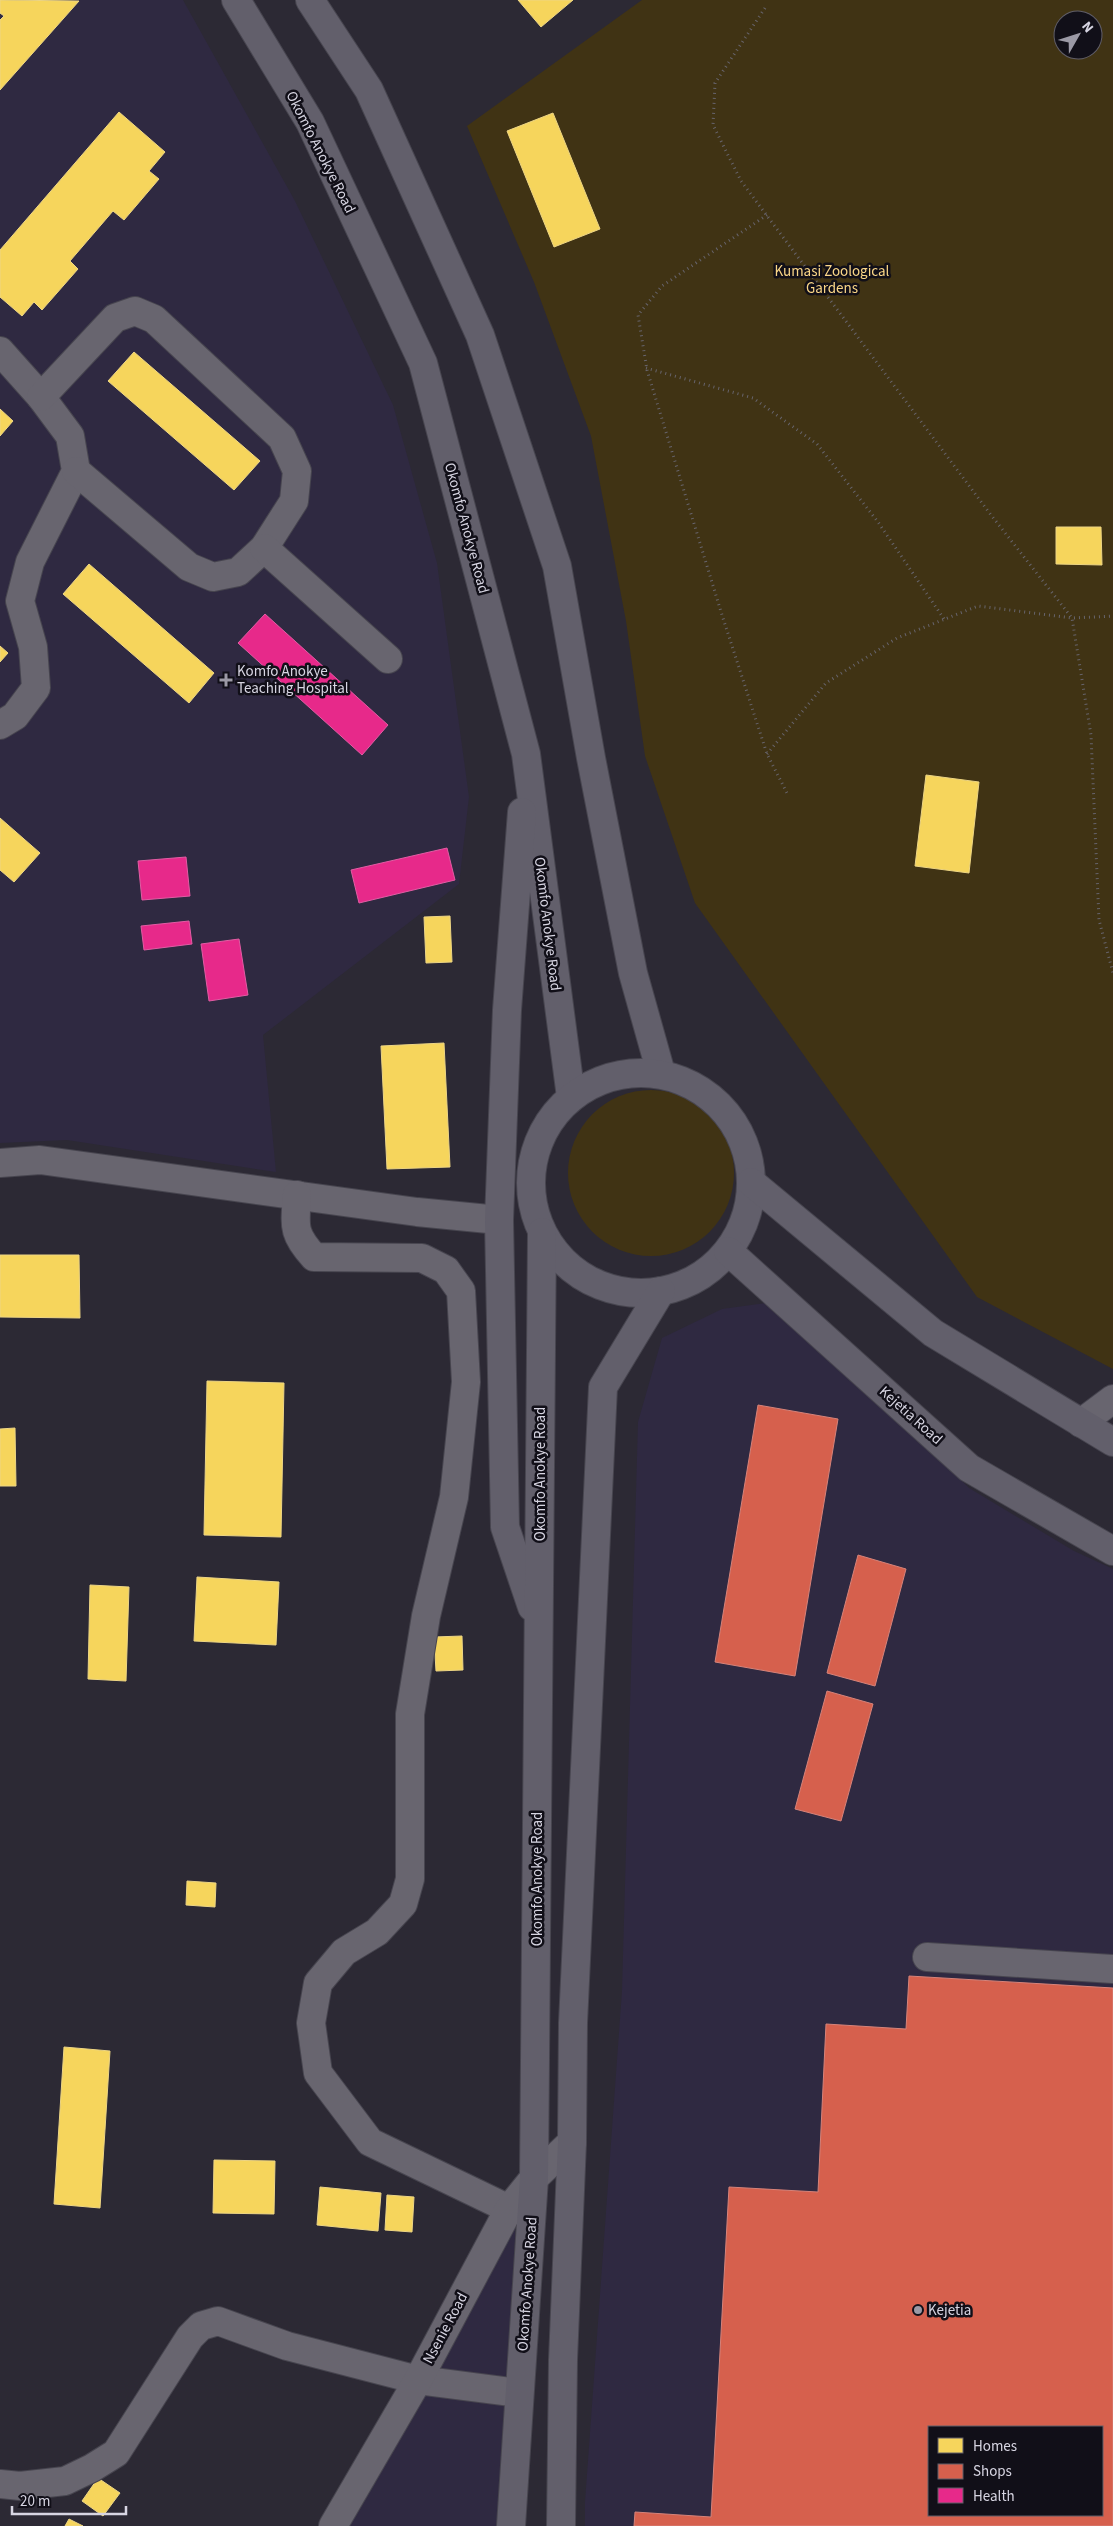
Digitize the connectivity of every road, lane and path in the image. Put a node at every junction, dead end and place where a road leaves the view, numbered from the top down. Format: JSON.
{"nodes":[{"id":1,"x":236,"y":0,"type":"edge"},
{"id":2,"x":310,"y":0,"type":"edge"},
{"id":3,"x":765,"y":8,"type":"dead end"},
{"id":4,"x":767,"y":215,"type":"junction"},
{"id":5,"x":0,"y":352,"type":"edge"},
{"id":6,"x":646,"y":368,"type":"junction"},
{"id":7,"x":41,"y":397,"type":"junction"},
{"id":8,"x":76,"y":471,"type":"junction"},
{"id":9,"x":264,"y":548,"type":"junction"},
{"id":10,"x":1113,"y":616,"type":"edge"},
{"id":11,"x":1072,"y":618,"type":"junction"},
{"id":12,"x":944,"y":619,"type":"junction"},
{"id":13,"x":388,"y":659,"type":"dead end"},
{"id":14,"x":0,"y":725,"type":"edge"},
{"id":15,"x":526,"y":754,"type":"junction"},
{"id":16,"x":767,"y":754,"type":"junction"},
{"id":17,"x":788,"y":793,"type":"dead end"},
{"id":18,"x":1113,"y":973,"type":"edge"},
{"id":19,"x":661,"y":1073,"type":"junction"},
{"id":20,"x":571,"y":1097,"type":"junction"},
{"id":21,"x":0,"y":1162,"type":"edge"},
{"id":22,"x":752,"y":1182,"type":"junction"},
{"id":23,"x":297,"y":1195,"type":"junction"},
{"id":24,"x":499,"y":1220,"type":"junction"},
{"id":25,"x":542,"y":1232,"type":"junction"},
{"id":26,"x":728,"y":1251,"type":"junction"},
{"id":27,"x":661,"y":1291,"type":"junction"},
{"id":28,"x":1113,"y":1399,"type":"edge"},
{"id":29,"x":1081,"y":1423,"type":"junction"},
{"id":30,"x":1113,"y":1442,"type":"edge"},
{"id":31,"x":1113,"y":1551,"type":"edge"},
{"id":32,"x":539,"y":1626,"type":"junction"},
{"id":33,"x":928,"y":1957,"type":"dead end"},
{"id":34,"x":1113,"y":1969,"type":"edge"},
{"id":35,"x":572,"y":2142,"type":"junction"},
{"id":36,"x":534,"y":2178,"type":"junction"},
{"id":37,"x":509,"y":2209,"type":"junction"},
{"id":38,"x":418,"y":2380,"type":"junction"},
{"id":39,"x":519,"y":2393,"type":"junction"},
{"id":40,"x":0,"y":2484,"type":"edge"},
{"id":41,"x":333,"y":2526,"type":"edge"},
{"id":42,"x":511,"y":2526,"type":"edge"},
{"id":43,"x":561,"y":2526,"type":"edge"}],
"edges":[{"from":1,"to":15,"type":"main road","name":"Okomfo Anokye Road"},
{"from":2,"to":19,"type":"main road"},
{"from":3,"to":4,"type":"path"},
{"from":4,"to":6,"type":"path"},
{"from":4,"to":11,"type":"path"},
{"from":5,"to":7,"type":"street"},
{"from":6,"to":12,"type":"path"},
{"from":6,"to":16,"type":"path"},
{"from":7,"to":8,"type":"street"},
{"from":7,"to":9,"type":"street"},
{"from":8,"to":9,"type":"street"},
{"from":8,"to":14,"type":"street"},
{"from":9,"to":13,"type":"street"},
{"from":10,"to":11,"type":"path"},
{"from":11,"to":12,"type":"path"},
{"from":11,"to":18,"type":"path"},
{"from":12,"to":16,"type":"path"},
{"from":15,"to":20,"type":"main road","name":"Okomfo Anokye Road"},
{"from":15,"to":24,"type":"main road"},
{"from":16,"to":17,"type":"path"},
{"from":19,"to":20,"type":"main road"},
{"from":19,"to":22,"type":"main road"},
{"from":20,"to":25,"type":"main road"},
{"from":21,"to":23,"type":"street"},
{"from":22,"to":26,"type":"main road"},
{"from":22,"to":29,"type":"main road"},
{"from":23,"to":24,"type":"street"},
{"from":23,"to":37,"type":"street"},
{"from":24,"to":32,"type":"main road"},
{"from":25,"to":27,"type":"main road"},
{"from":25,"to":32,"type":"main road","name":"Okomfo Anokye Road"},
{"from":26,"to":27,"type":"main road"},
{"from":26,"to":31,"type":"main road","name":"Kejetia Road"},
{"from":27,"to":35,"type":"main road"},
{"from":28,"to":29,"type":"street"},
{"from":29,"to":30,"type":"main road"},
{"from":32,"to":36,"type":"main road","name":"Okomfo Anokye Road"},
{"from":33,"to":34,"type":"street"},
{"from":35,"to":36,"type":"street","name":"Nsenie Road"},
{"from":35,"to":43,"type":"main road"},
{"from":36,"to":37,"type":"street","name":"Nsenie Road"},
{"from":36,"to":39,"type":"main road","name":"Okomfo Anokye Road"},
{"from":37,"to":38,"type":"street","name":"Nsenie Road"},
{"from":38,"to":39,"type":"street"},
{"from":38,"to":40,"type":"street"},
{"from":38,"to":41,"type":"street","name":"Nsenie Road"},
{"from":39,"to":42,"type":"main road","name":"Okomfo Anokye Road"}]}
